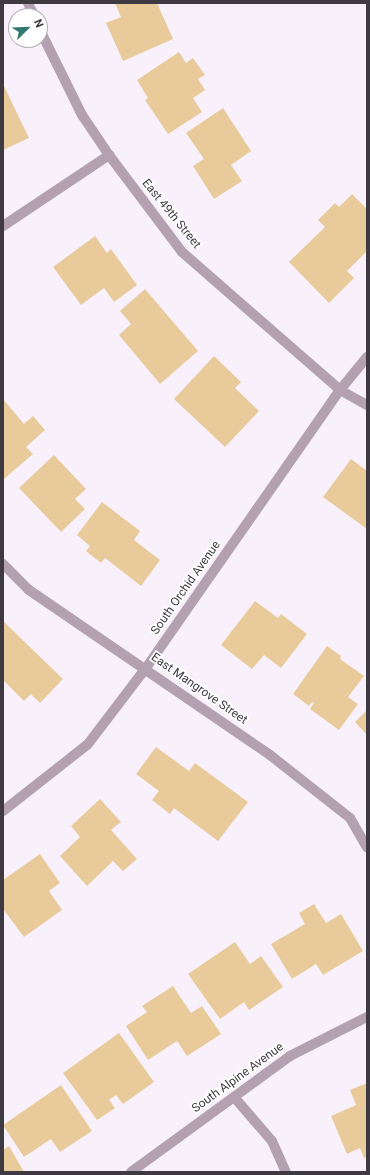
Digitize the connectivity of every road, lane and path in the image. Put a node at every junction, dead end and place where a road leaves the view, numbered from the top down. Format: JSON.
{"nodes":[{"id":1,"x":48,"y":46,"type":"edge"},
{"id":2,"x":109,"y":155,"type":"junction"},
{"id":3,"x":3,"y":226,"type":"edge"},
{"id":4,"x":367,"y":357,"type":"edge"},
{"id":5,"x":340,"y":390,"type":"junction"},
{"id":6,"x":367,"y":405,"type":"edge"},
{"id":7,"x":3,"y":564,"type":"edge"},
{"id":8,"x":146,"y":668,"type":"junction"},
{"id":9,"x":3,"y":811,"type":"edge"},
{"id":10,"x":367,"y":848,"type":"edge"},
{"id":11,"x":367,"y":1017,"type":"edge"},
{"id":12,"x":234,"y":1097,"type":"junction"},
{"id":13,"x":131,"y":1172,"type":"edge"},
{"id":14,"x":286,"y":1172,"type":"edge"}],
"edges":[{"from":1,"to":2,"type":"street","name":"East 49th Street"},
{"from":2,"to":3,"type":"street"},
{"from":2,"to":5,"type":"street","name":"East 49th Street"},
{"from":4,"to":5,"type":"street","name":"South Orchid Avenue"},
{"from":5,"to":6,"type":"street","name":"East 49th Street"},
{"from":5,"to":8,"type":"street","name":"South Orchid Avenue"},
{"from":7,"to":8,"type":"street","name":"East Mangrove Street"},
{"from":8,"to":9,"type":"street","name":"South Orchid Avenue"},
{"from":8,"to":10,"type":"street","name":"East Mangrove Street"},
{"from":11,"to":12,"type":"street","name":"South Alpine Avenue"},
{"from":12,"to":13,"type":"street","name":"South Alpine Avenue"},
{"from":12,"to":14,"type":"street"}]}
